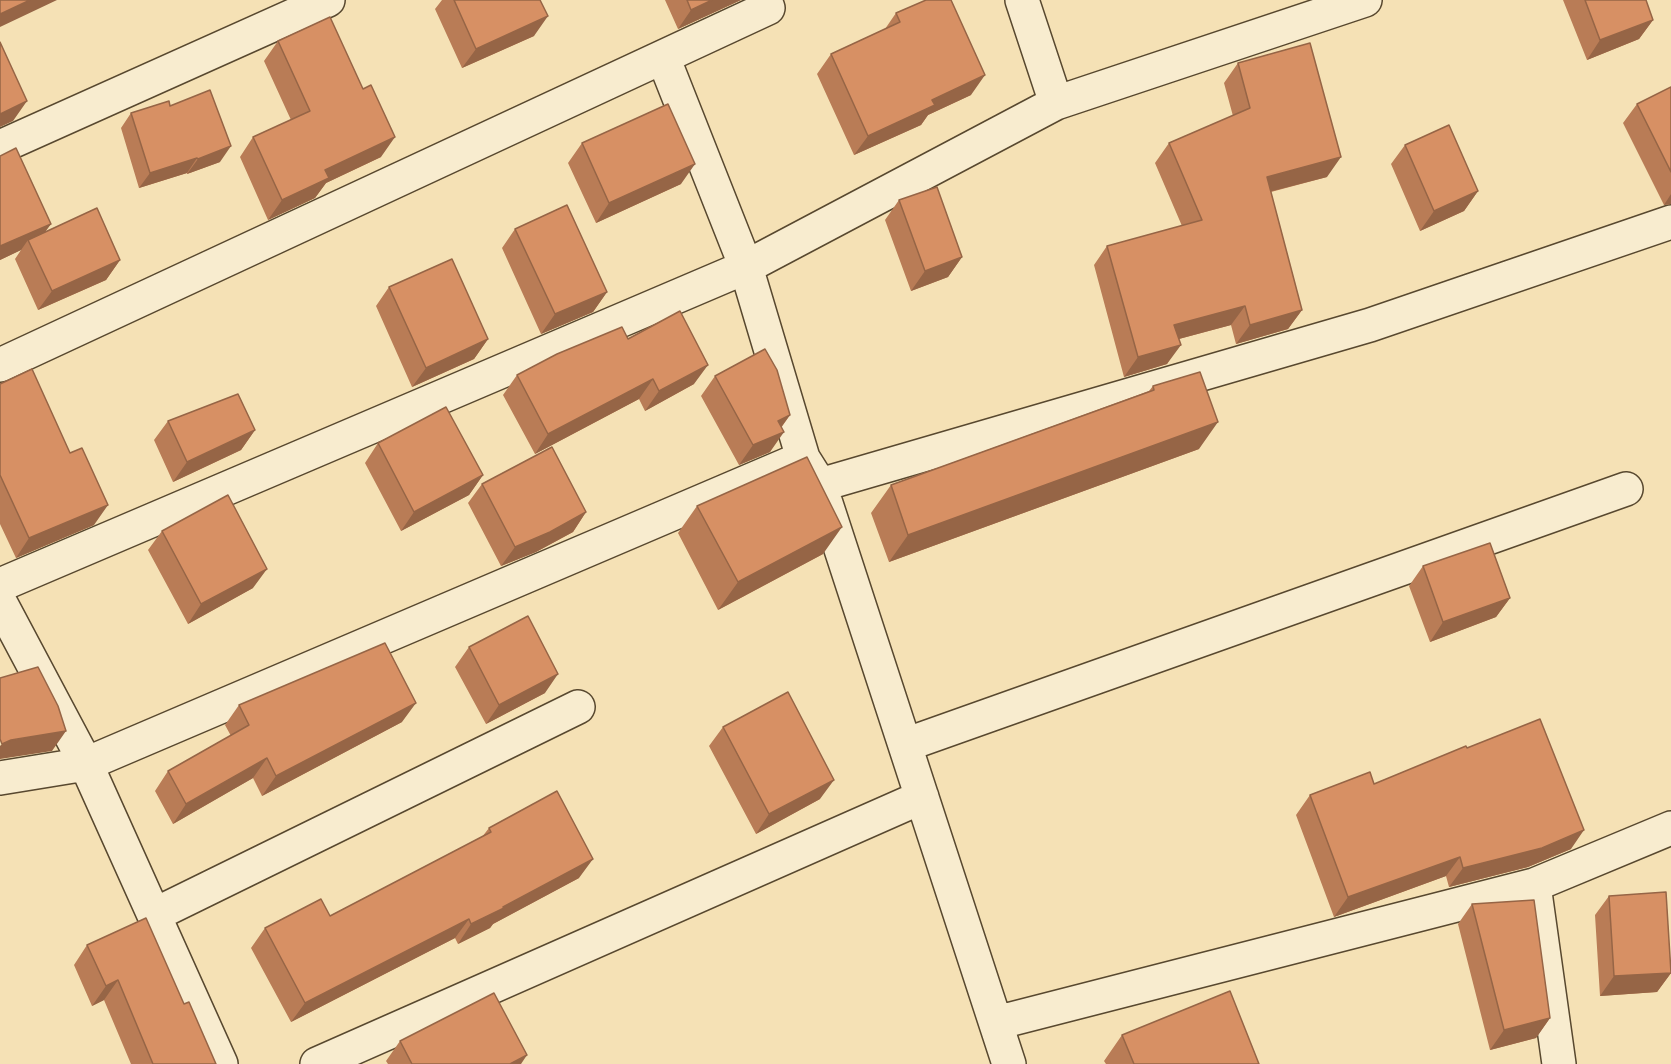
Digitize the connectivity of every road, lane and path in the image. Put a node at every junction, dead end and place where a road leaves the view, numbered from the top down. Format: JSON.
{"nodes":[{"id":1,"x":328,"y":0,"type":"edge"},
{"id":2,"x":765,"y":0,"type":"edge"},
{"id":3,"x":1022,"y":0,"type":"edge"},
{"id":4,"x":1365,"y":0,"type":"edge"},
{"id":5,"x":1314,"y":8,"type":"edge"},
{"id":6,"x":663,"y":57,"type":"junction"},
{"id":7,"x":1056,"y":103,"type":"junction"},
{"id":8,"x":0,"y":147,"type":"edge"},
{"id":9,"x":1671,"y":222,"type":"edge"},
{"id":10,"x":746,"y":267,"type":"junction"},
{"id":11,"x":0,"y":365,"type":"edge"},
{"id":12,"x":811,"y":471,"type":"junction"},
{"id":13,"x":1626,"y":489,"type":"dead end"},
{"id":14,"x":0,"y":585,"type":"edge"},
{"id":15,"x":0,"y":602,"type":"edge"},
{"id":16,"x":579,"y":707,"type":"dead end"},
{"id":17,"x":905,"y":745,"type":"junction"},
{"id":18,"x":86,"y":764,"type":"junction"},
{"id":19,"x":0,"y":778,"type":"edge"},
{"id":20,"x":922,"y":797,"type":"junction"},
{"id":21,"x":1671,"y":828,"type":"edge"},
{"id":22,"x":1534,"y":885,"type":"junction"},
{"id":23,"x":154,"y":915,"type":"junction"},
{"id":24,"x":996,"y":1023,"type":"junction"},
{"id":25,"x":221,"y":1064,"type":"edge"},
{"id":26,"x":317,"y":1064,"type":"edge"},
{"id":27,"x":1009,"y":1064,"type":"edge"},
{"id":28,"x":1559,"y":1064,"type":"edge"}],
"edges":[{"from":1,"to":8,"type":"street"},
{"from":2,"to":6,"type":"street"},
{"from":3,"to":7,"type":"street"},
{"from":4,"to":5,"type":"street"},
{"from":5,"to":7,"type":"street"},
{"from":6,"to":10,"type":"street"},
{"from":6,"to":11,"type":"street"},
{"from":7,"to":10,"type":"street"},
{"from":9,"to":12,"type":"street"},
{"from":10,"to":12,"type":"street"},
{"from":10,"to":14,"type":"street"},
{"from":12,"to":17,"type":"street"},
{"from":12,"to":18,"type":"street"},
{"from":13,"to":17,"type":"street"},
{"from":15,"to":18,"type":"street"},
{"from":16,"to":23,"type":"street"},
{"from":17,"to":20,"type":"street"},
{"from":18,"to":19,"type":"street"},
{"from":18,"to":23,"type":"street"},
{"from":20,"to":24,"type":"street"},
{"from":20,"to":26,"type":"street"},
{"from":21,"to":22,"type":"street"},
{"from":22,"to":24,"type":"street"},
{"from":22,"to":28,"type":"street"},
{"from":23,"to":25,"type":"street"},
{"from":24,"to":27,"type":"street"}]}
